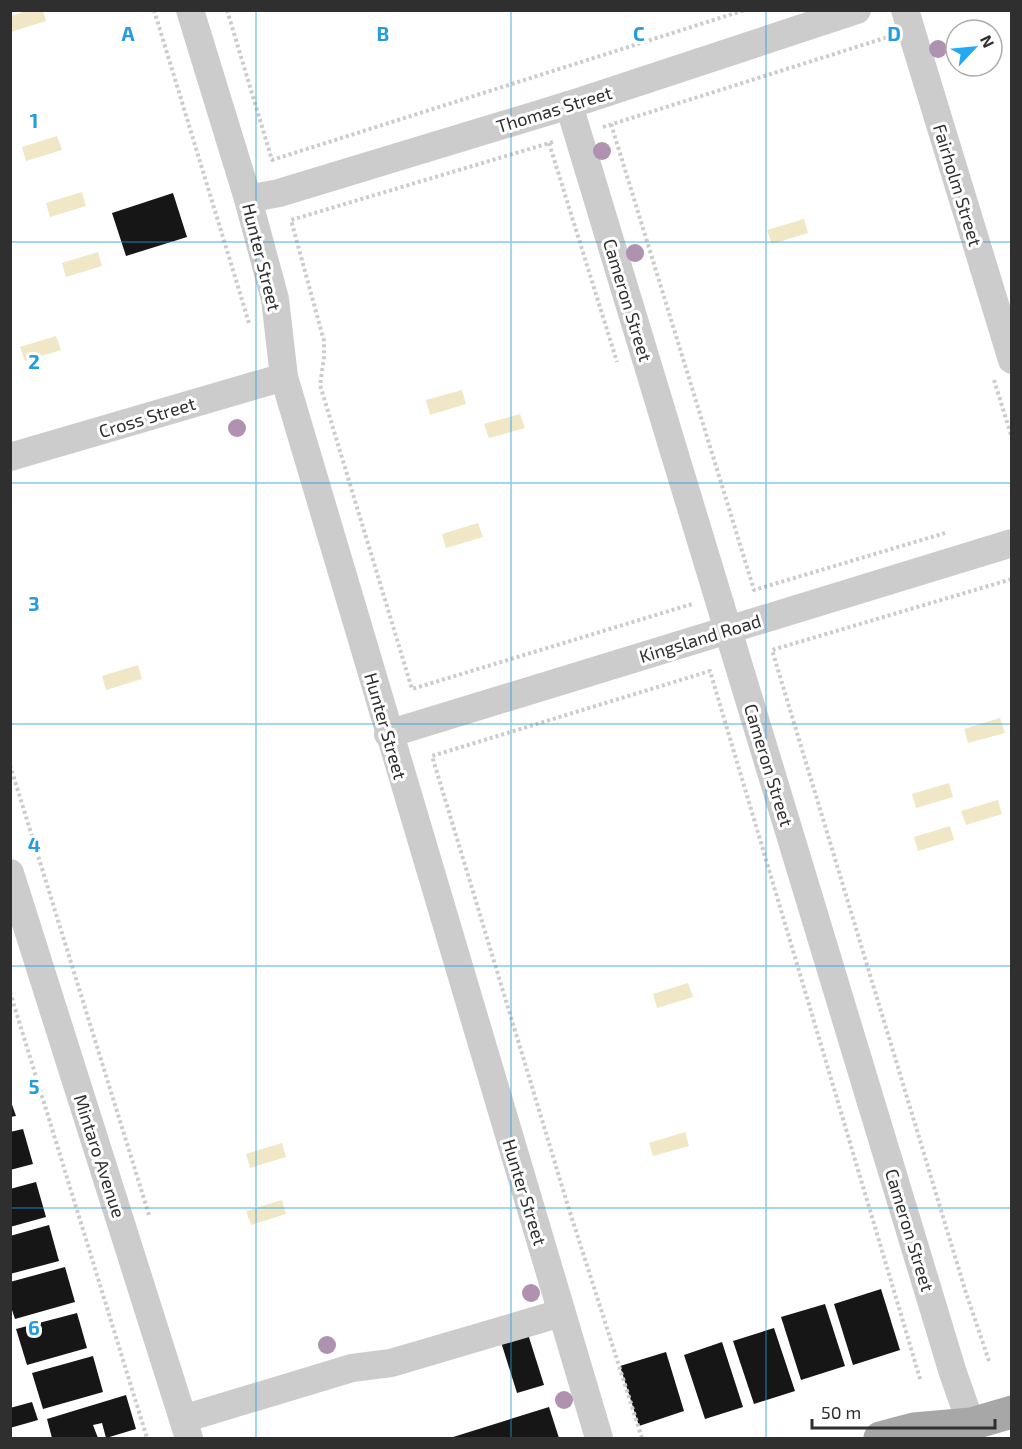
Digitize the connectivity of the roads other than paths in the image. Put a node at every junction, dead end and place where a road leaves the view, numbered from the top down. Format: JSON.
{"nodes":[{"id":1,"x":190,"y":10,"type":"edge"},
{"id":2,"x":857,"y":10,"type":"edge"},
{"id":3,"x":905,"y":10,"type":"edge"},
{"id":4,"x":569,"y":105,"type":"junction"},
{"id":5,"x":248,"y":199,"type":"junction"},
{"id":6,"x":1011,"y":360,"type":"edge"},
{"id":7,"x":284,"y":377,"type":"junction"},
{"id":8,"x":10,"y":458,"type":"edge"},
{"id":9,"x":1011,"y":543,"type":"edge"},
{"id":10,"x":728,"y":629,"type":"junction"},
{"id":11,"x":388,"y":734,"type":"junction"},
{"id":12,"x":10,"y":873,"type":"edge"},
{"id":13,"x":561,"y":1313,"type":"junction"},
{"id":14,"x":1011,"y":1412,"type":"edge"},
{"id":15,"x":186,"y":1429,"type":"edge"},
{"id":16,"x":961,"y":1431,"type":"edge"},
{"id":17,"x":599,"y":1438,"type":"edge"},
{"id":18,"x":880,"y":1438,"type":"edge"}],
"edges":[{"from":1,"to":5,"type":"street","name":"Hunter Street"},
{"from":2,"to":4,"type":"street","name":"Thomas Street"},
{"from":3,"to":6,"type":"street","name":"Fairholm Street"},
{"from":4,"to":5,"type":"street","name":"Thomas Street"},
{"from":4,"to":10,"type":"street","name":"Cameron Street"},
{"from":5,"to":7,"type":"street","name":"Hunter Street"},
{"from":7,"to":8,"type":"street","name":"Cross Street"},
{"from":7,"to":11,"type":"street","name":"Hunter Street"},
{"from":9,"to":10,"type":"street","name":"Kingsland Road"},
{"from":10,"to":11,"type":"street","name":"Kingsland Road"},
{"from":10,"to":16,"type":"street","name":"Cameron Street"},
{"from":11,"to":13,"type":"street","name":"Hunter Street"},
{"from":12,"to":15,"type":"street","name":"Mintaro Avenue"},
{"from":13,"to":15,"type":"street"},
{"from":13,"to":17,"type":"street","name":"Hunter Street"},
{"from":14,"to":16,"type":"main road"},
{"from":16,"to":18,"type":"main road"}]}
